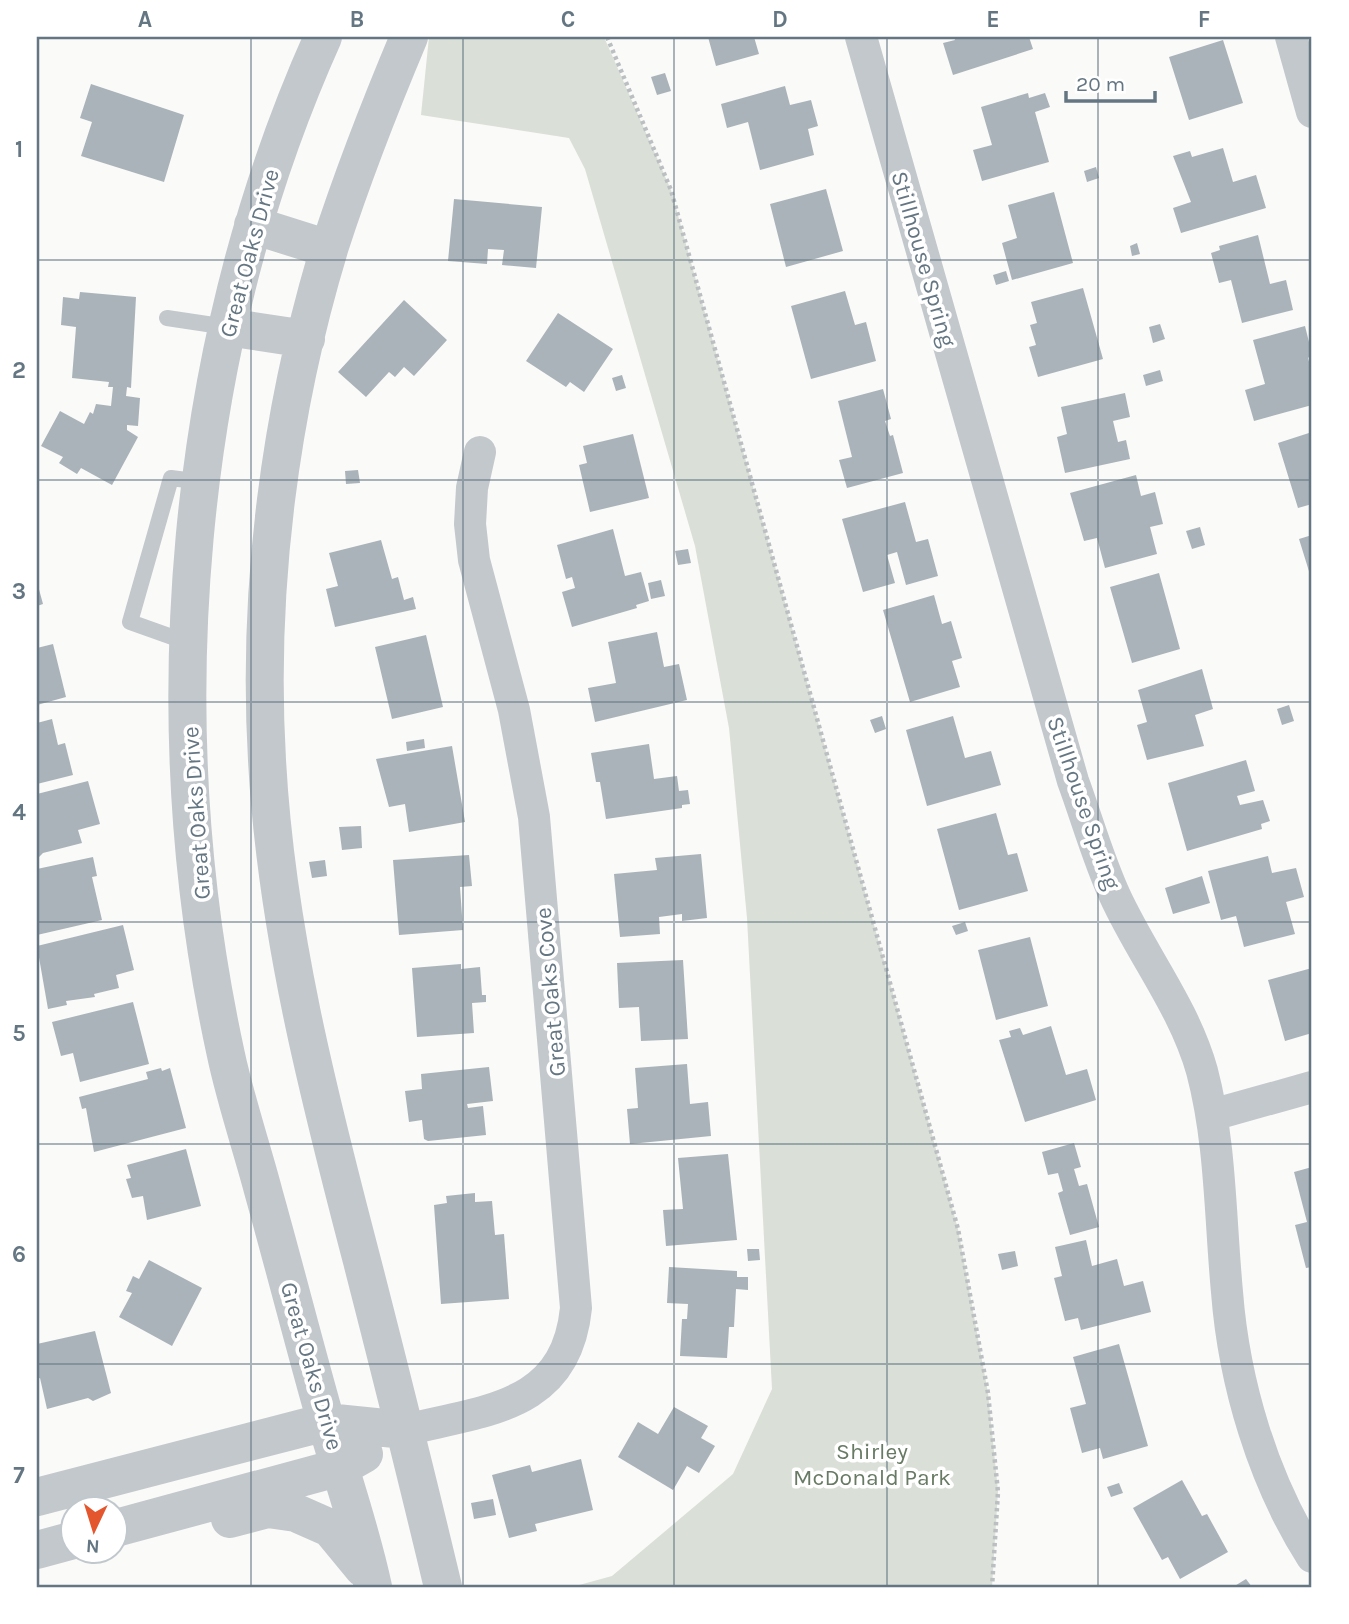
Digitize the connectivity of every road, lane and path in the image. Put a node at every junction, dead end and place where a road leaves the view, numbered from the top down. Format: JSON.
{"nodes":[{"id":1,"x":323,"y":37,"type":"edge"},
{"id":2,"x":409,"y":37,"type":"edge"},
{"id":3,"x":607,"y":37,"type":"edge"},
{"id":4,"x":861,"y":37,"type":"edge"},
{"id":5,"x":1291,"y":37,"type":"edge"},
{"id":6,"x":1312,"y":112,"type":"edge"},
{"id":7,"x":253,"y":225,"type":"junction"},
{"id":8,"x":329,"y":249,"type":"junction"},
{"id":9,"x":167,"y":318,"type":"dead end"},
{"id":10,"x":227,"y":327,"type":"junction"},
{"id":11,"x":306,"y":339,"type":"junction"},
{"id":12,"x":480,"y":453,"type":"dead end"},
{"id":13,"x":202,"y":482,"type":"junction"},
{"id":14,"x":189,"y":643,"type":"junction"},
{"id":15,"x":1312,"y":1087,"type":"edge"},
{"id":16,"x":1212,"y":1115,"type":"junction"},
{"id":17,"x":326,"y":1422,"type":"junction"},
{"id":18,"x":405,"y":1430,"type":"junction"},
{"id":19,"x":341,"y":1467,"type":"junction"},
{"id":20,"x":37,"y":1497,"type":"edge"},
{"id":21,"x":130,"y":1524,"type":"edge"},
{"id":22,"x":130,"y":1536,"type":"edge"},
{"id":23,"x":60,"y":1544,"type":"edge"},
{"id":24,"x":37,"y":1550,"type":"edge"},
{"id":25,"x":1312,"y":1557,"type":"edge"},
{"id":26,"x":372,"y":1582,"type":"edge"},
{"id":27,"x":443,"y":1587,"type":"edge"},
{"id":28,"x":992,"y":1587,"type":"edge"}],
"edges":[{"from":1,"to":7,"type":"street","name":"Great Oaks Drive"},
{"from":2,"to":8,"type":"street"},
{"from":3,"to":28,"type":"path"},
{"from":4,"to":16,"type":"street","name":"Stillhouse Spring"},
{"from":5,"to":6,"type":"street"},
{"from":7,"to":8,"type":"street"},
{"from":7,"to":10,"type":"street","name":"Great Oaks Drive"},
{"from":8,"to":11,"type":"street"},
{"from":9,"to":10,"type":"lane"},
{"from":10,"to":11,"type":"street"},
{"from":10,"to":13,"type":"street","name":"Great Oaks Drive"},
{"from":11,"to":18,"type":"street"},
{"from":12,"to":18,"type":"street","name":"Great Oaks Cove"},
{"from":13,"to":14,"type":"street","name":"Great Oaks Drive"},
{"from":13,"to":14,"type":"lane"},
{"from":14,"to":17,"type":"street","name":"Great Oaks Drive"},
{"from":15,"to":16,"type":"street"},
{"from":16,"to":25,"type":"street","name":"Stillhouse Spring"},
{"from":17,"to":18,"type":"street"},
{"from":17,"to":19,"type":"street","name":"Great Oaks Drive"},
{"from":17,"to":20,"type":"street"},
{"from":18,"to":19,"type":"street"},
{"from":18,"to":27,"type":"street"},
{"from":19,"to":21,"type":"street"},
{"from":19,"to":26,"type":"street","name":"Great Oaks Drive"},
{"from":22,"to":26,"type":"street"},
{"from":23,"to":24,"type":"street"}]}
